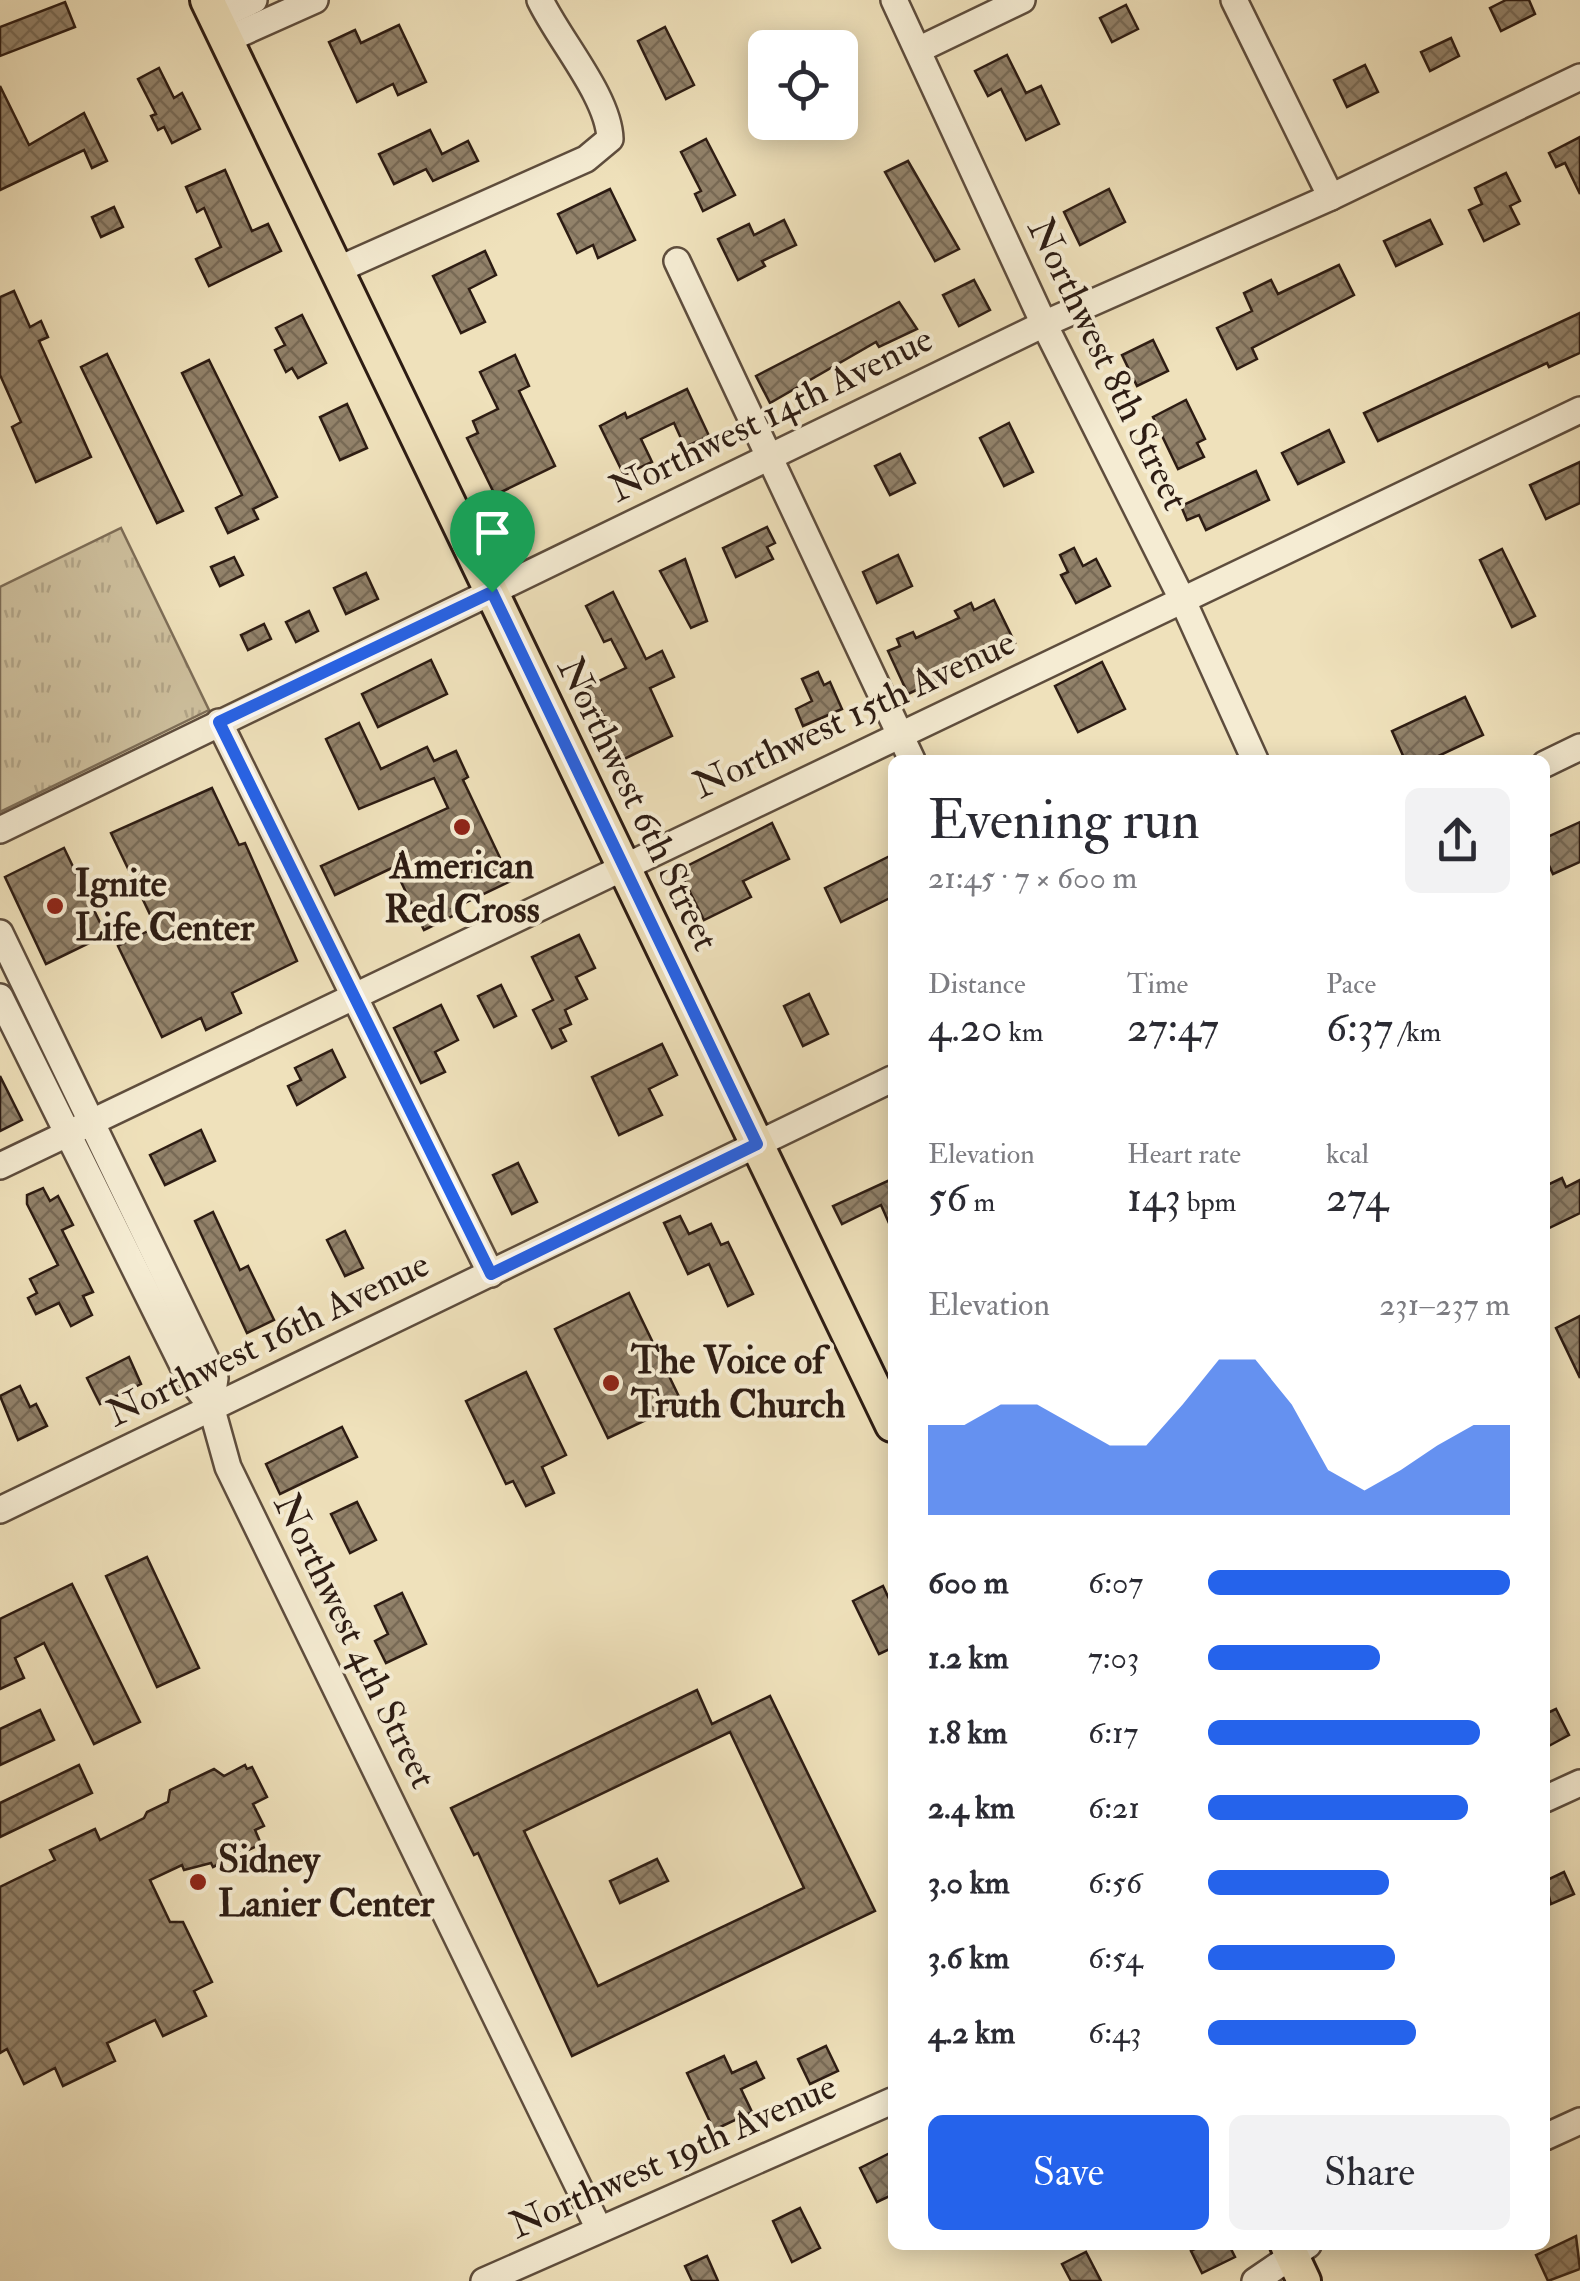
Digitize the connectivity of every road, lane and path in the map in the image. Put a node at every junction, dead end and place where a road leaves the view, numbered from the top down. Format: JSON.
{"nodes":[{"id":1,"x":254,"y":0,"type":"edge"},
{"id":2,"x":315,"y":0,"type":"edge"},
{"id":3,"x":540,"y":0,"type":"edge"},
{"id":4,"x":894,"y":0,"type":"edge"},
{"id":5,"x":1022,"y":0,"type":"edge"},
{"id":6,"x":1234,"y":0,"type":"edge"},
{"id":7,"x":217,"y":19,"type":"edge"},
{"id":8,"x":918,"y":50,"type":"junction"},
{"id":9,"x":1580,"y":77,"type":"edge"},
{"id":10,"x":1331,"y":198,"type":"junction"},
{"id":11,"x":677,"y":261,"type":"dead end"},
{"id":12,"x":337,"y":270,"type":"junction"},
{"id":13,"x":1044,"y":324,"type":"junction"},
{"id":14,"x":1580,"y":410,"type":"edge"},
{"id":15,"x":772,"y":456,"type":"junction"},
{"id":16,"x":492,"y":592,"type":"junction"},
{"id":17,"x":1184,"y":601,"type":"junction"},
{"id":18,"x":219,"y":722,"type":"junction"},
{"id":19,"x":899,"y":733,"type":"junction"},
{"id":20,"x":1580,"y":748,"type":"edge"},
{"id":21,"x":910,"y":755,"type":"edge"},
{"id":22,"x":1253,"y":755,"type":"edge"},
{"id":23,"x":1550,"y":762,"type":"edge"},
{"id":24,"x":0,"y":830,"type":"edge"},
{"id":25,"x":624,"y":866,"type":"junction"},
{"id":26,"x":0,"y":934,"type":"edge"},
{"id":27,"x":354,"y":994,"type":"junction"},
{"id":28,"x":0,"y":996,"type":"edge"},
{"id":29,"x":888,"y":1080,"type":"edge"},
{"id":30,"x":94,"y":1120,"type":"junction"},
{"id":31,"x":66,"y":1134,"type":"junction"},
{"id":32,"x":757,"y":1144,"type":"junction"},
{"id":33,"x":0,"y":1166,"type":"edge"},
{"id":34,"x":491,"y":1274,"type":"junction"},
{"id":35,"x":210,"y":1406,"type":"junction"},
{"id":36,"x":888,"y":1418,"type":"edge"},
{"id":37,"x":0,"y":1510,"type":"edge"},
{"id":38,"x":1580,"y":1782,"type":"edge"},
{"id":39,"x":1550,"y":1797,"type":"edge"},
{"id":40,"x":888,"y":2103,"type":"edge"},
{"id":41,"x":1580,"y":2121,"type":"edge"},
{"id":42,"x":1550,"y":2135,"type":"edge"},
{"id":43,"x":599,"y":2229,"type":"junction"},
{"id":44,"x":1298,"y":2257,"type":"edge"},
{"id":45,"x":484,"y":2281,"type":"edge"},
{"id":46,"x":1255,"y":2281,"type":"edge"}],
"edges":[{"from":1,"to":7,"type":"street"},
{"from":2,"to":7,"type":"street"},
{"from":3,"to":12,"type":"street"},
{"from":4,"to":8,"type":"street","name":"Northwest 8th Street"},
{"from":5,"to":8,"type":"street"},
{"from":6,"to":10,"type":"street"},
{"from":7,"to":12,"type":"main road","name":"Northwest 6th Street"},
{"from":8,"to":13,"type":"street","name":"Northwest 8th Street"},
{"from":9,"to":10,"type":"street","name":"Northwest 14th Avenue"},
{"from":10,"to":13,"type":"street","name":"Northwest 14th Avenue"},
{"from":11,"to":15,"type":"street"},
{"from":12,"to":16,"type":"main road","name":"Northwest 6th Street"},
{"from":13,"to":15,"type":"street","name":"Northwest 14th Avenue"},
{"from":13,"to":17,"type":"street","name":"Northwest 8th Street"},
{"from":14,"to":17,"type":"street","name":"Northwest 15th Avenue"},
{"from":15,"to":16,"type":"street","name":"Northwest 14th Avenue"},
{"from":15,"to":19,"type":"street"},
{"from":16,"to":18,"type":"street","name":"Northwest 14th Avenue"},
{"from":16,"to":25,"type":"main road","name":"Northwest 6th Street"},
{"from":17,"to":19,"type":"street","name":"Northwest 15th Avenue"},
{"from":17,"to":22,"type":"street","name":"Northwest 8th Street"},
{"from":18,"to":24,"type":"street","name":"Northwest 14th Avenue"},
{"from":18,"to":27,"type":"street"},
{"from":19,"to":21,"type":"street"},
{"from":19,"to":25,"type":"street","name":"Northwest 15th Avenue"},
{"from":20,"to":23,"type":"street"},
{"from":25,"to":27,"type":"street","name":"Northwest 15th Avenue"},
{"from":25,"to":32,"type":"main road","name":"Northwest 6th Street"},
{"from":26,"to":30,"type":"street","name":"Northwest 4th Street"},
{"from":27,"to":30,"type":"street","name":"Northwest 15th Avenue"},
{"from":27,"to":34,"type":"street"},
{"from":28,"to":31,"type":"street","name":"Northwest 4th Street"},
{"from":29,"to":32,"type":"street","name":"Northwest 16th Avenue"},
{"from":30,"to":31,"type":"street","name":"Northwest 15th Avenue"},
{"from":30,"to":35,"type":"street","name":"Northwest 4th Street"},
{"from":31,"to":33,"type":"street","name":"Northwest 15th Avenue"},
{"from":31,"to":35,"type":"street","name":"Northwest 4th Street"},
{"from":32,"to":34,"type":"street","name":"Northwest 16th Avenue"},
{"from":32,"to":36,"type":"main road","name":"Northwest 6th Street"},
{"from":34,"to":35,"type":"street","name":"Northwest 16th Avenue"},
{"from":35,"to":37,"type":"street","name":"Northwest 16th Avenue"},
{"from":35,"to":43,"type":"street","name":"Northwest 4th Street"},
{"from":38,"to":39,"type":"street"},
{"from":40,"to":43,"type":"street","name":"Northwest 19th Avenue"},
{"from":41,"to":42,"type":"street"},
{"from":43,"to":45,"type":"street","name":"Northwest 19th Avenue"},
{"from":44,"to":46,"type":"street"}]}
